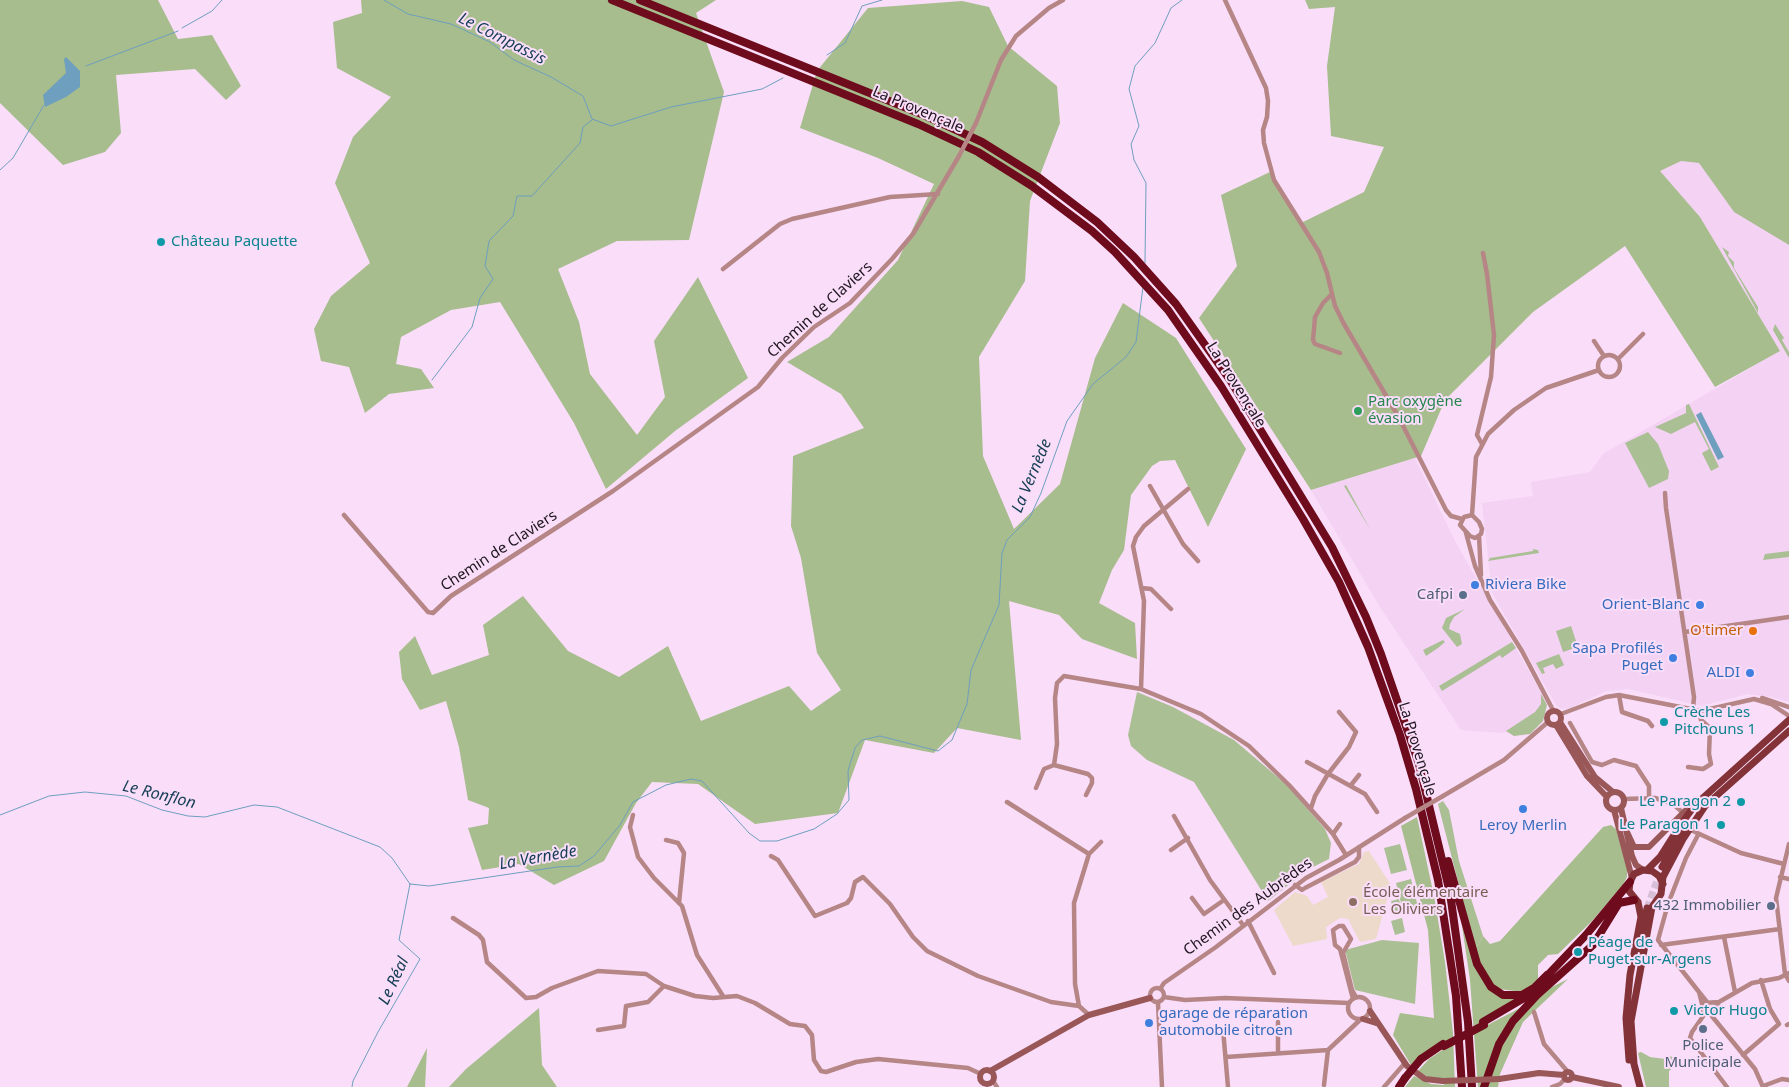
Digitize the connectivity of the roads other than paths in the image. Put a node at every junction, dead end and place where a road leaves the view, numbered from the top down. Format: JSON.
{"nodes":[{"id":1,"x":612,"y":0,"type":"edge"},
{"id":2,"x":640,"y":0,"type":"edge"},
{"id":3,"x":1063,"y":0,"type":"edge"},
{"id":4,"x":1225,"y":0,"type":"edge"},
{"id":5,"x":938,"y":194,"type":"junction"},
{"id":6,"x":1483,"y":253,"type":"dead end"},
{"id":7,"x":723,"y":269,"type":"dead end"},
{"id":8,"x":1332,"y":294,"type":"junction"},
{"id":9,"x":1643,"y":334,"type":"dead end"},
{"id":10,"x":1594,"y":341,"type":"dead end"},
{"id":11,"x":1340,"y":353,"type":"dead end"},
{"id":12,"x":1604,"y":356,"type":"junction"},
{"id":13,"x":1618,"y":359,"type":"junction"},
{"id":14,"x":1599,"y":370,"type":"junction"},
{"id":15,"x":1482,"y":444,"type":"junction"},
{"id":16,"x":1150,"y":486,"type":"dead end"},
{"id":17,"x":1188,"y":489,"type":"dead end"},
{"id":18,"x":1665,"y":493,"type":"dead end"},
{"id":19,"x":1164,"y":510,"type":"junction"},
{"id":20,"x":344,"y":515,"type":"dead end"},
{"id":21,"x":1472,"y":515,"type":"junction"},
{"id":22,"x":1462,"y":519,"type":"junction"},
{"id":23,"x":1466,"y":533,"type":"junction"},
{"id":24,"x":1479,"y":536,"type":"junction"},
{"id":25,"x":1198,"y":560,"type":"dead end"},
{"id":26,"x":1481,"y":578,"type":"junction"},
{"id":27,"x":1142,"y":588,"type":"junction"},
{"id":28,"x":1171,"y":608,"type":"dead end"},
{"id":29,"x":1789,"y":617,"type":"edge"},
{"id":30,"x":1685,"y":632,"type":"junction"},
{"id":31,"x":1141,"y":689,"type":"junction"},
{"id":32,"x":1619,"y":695,"type":"junction"},
{"id":33,"x":1789,"y":707,"type":"edge"},
{"id":34,"x":1696,"y":709,"type":"junction"},
{"id":35,"x":1553,"y":710,"type":"junction"},
{"id":36,"x":1339,"y":712,"type":"dead end"},
{"id":37,"x":1789,"y":718,"type":"edge"},
{"id":38,"x":1559,"y":720,"type":"junction"},
{"id":39,"x":1548,"y":722,"type":"junction"},
{"id":40,"x":1570,"y":724,"type":"dead end"},
{"id":41,"x":1652,"y":726,"type":"dead end"},
{"id":42,"x":1789,"y":733,"type":"edge"},
{"id":43,"x":1307,"y":762,"type":"dead end"},
{"id":44,"x":1054,"y":765,"type":"junction"},
{"id":45,"x":1688,"y":767,"type":"dead end"},
{"id":46,"x":1328,"y":774,"type":"junction"},
{"id":47,"x":1359,"y":775,"type":"dead end"},
{"id":48,"x":1351,"y":785,"type":"junction"},
{"id":49,"x":1036,"y":788,"type":"dead end"},
{"id":50,"x":1613,"y":792,"type":"junction"},
{"id":51,"x":1708,"y":793,"type":"junction"},
{"id":52,"x":1086,"y":795,"type":"dead end"},
{"id":53,"x":1607,"y":797,"type":"junction"},
{"id":54,"x":1649,"y":797,"type":"junction"},
{"id":55,"x":1624,"y":798,"type":"junction"},
{"id":56,"x":1007,"y":802,"type":"dead end"},
{"id":57,"x":1311,"y":808,"type":"junction"},
{"id":58,"x":1618,"y":809,"type":"junction"},
{"id":59,"x":1681,"y":811,"type":"dead end"},
{"id":60,"x":1377,"y":812,"type":"dead end"},
{"id":61,"x":1433,"y":814,"type":"junction"},
{"id":62,"x":633,"y":815,"type":"dead end"},
{"id":63,"x":1174,"y":816,"type":"dead end"},
{"id":64,"x":1340,"y":824,"type":"dead end"},
{"id":65,"x":1693,"y":831,"type":"dead end"},
{"id":66,"x":1626,"y":832,"type":"junction"},
{"id":67,"x":1333,"y":834,"type":"junction"},
{"id":68,"x":1698,"y":835,"type":"junction"},
{"id":69,"x":1188,"y":838,"type":"junction"},
{"id":70,"x":666,"y":840,"type":"dead end"},
{"id":71,"x":1101,"y":842,"type":"dead end"},
{"id":72,"x":1789,"y":844,"type":"edge"},
{"id":73,"x":1359,"y":847,"type":"junction"},
{"id":74,"x":1171,"y":850,"type":"dead end"},
{"id":75,"x":1089,"y":854,"type":"junction"},
{"id":76,"x":1346,"y":855,"type":"junction"},
{"id":77,"x":771,"y":856,"type":"dead end"},
{"id":78,"x":1784,"y":864,"type":"junction"},
{"id":79,"x":1662,"y":867,"type":"tunnel mouth"},
{"id":80,"x":1645,"y":870,"type":"junction"},
{"id":81,"x":1780,"y":877,"type":"junction"},
{"id":82,"x":1789,"y":879,"type":"edge"},
{"id":83,"x":1630,"y":880,"type":"junction"},
{"id":84,"x":1662,"y":884,"type":"junction"},
{"id":85,"x":1295,"y":885,"type":"junction"},
{"id":86,"x":1192,"y":898,"type":"dead end"},
{"id":87,"x":1224,"y":900,"type":"junction"},
{"id":88,"x":1636,"y":901,"type":"junction"},
{"id":89,"x":1655,"y":901,"type":"junction"},
{"id":90,"x":679,"y":903,"type":"junction"},
{"id":91,"x":1647,"y":908,"type":"tunnel mouth"},
{"id":92,"x":453,"y":918,"type":"dead end"},
{"id":93,"x":1248,"y":921,"type":"junction"},
{"id":94,"x":1243,"y":925,"type":"junction"},
{"id":95,"x":1780,"y":929,"type":"junction"},
{"id":96,"x":1724,"y":937,"type":"junction"},
{"id":97,"x":1660,"y":945,"type":"junction"},
{"id":98,"x":1274,"y":973,"type":"dead end"},
{"id":99,"x":1787,"y":974,"type":"edge"},
{"id":100,"x":1547,"y":975,"type":"junction"},
{"id":101,"x":1760,"y":980,"type":"junction"},
{"id":102,"x":1789,"y":981,"type":"edge"},
{"id":103,"x":664,"y":986,"type":"junction"},
{"id":104,"x":1547,"y":986,"type":"junction"},
{"id":105,"x":1160,"y":989,"type":"junction"},
{"id":106,"x":1735,"y":992,"type":"junction"},
{"id":107,"x":724,"y":996,"type":"junction"},
{"id":108,"x":1164,"y":997,"type":"junction"},
{"id":109,"x":1150,"y":998,"type":"junction"},
{"id":110,"x":1353,"y":1000,"type":"junction"},
{"id":111,"x":1719,"y":1002,"type":"junction"},
{"id":112,"x":1158,"y":1003,"type":"junction"},
{"id":113,"x":1338,"y":1003,"type":"junction"},
{"id":114,"x":1707,"y":1003,"type":"junction"},
{"id":115,"x":1080,"y":1006,"type":"junction"},
{"id":116,"x":1627,"y":1008,"type":"junction"},
{"id":117,"x":1714,"y":1009,"type":"junction"},
{"id":118,"x":1348,"y":1011,"type":"junction"},
{"id":119,"x":1370,"y":1011,"type":"junction"},
{"id":120,"x":1534,"y":1012,"type":"dead end"},
{"id":121,"x":1089,"y":1015,"type":"junction"},
{"id":122,"x":1704,"y":1015,"type":"junction"},
{"id":123,"x":1711,"y":1015,"type":"junction"},
{"id":124,"x":1352,"y":1016,"type":"junction"},
{"id":125,"x":1362,"y":1019,"type":"junction"},
{"id":126,"x":1278,"y":1022,"type":"dead end"},
{"id":127,"x":1378,"y":1023,"type":"junction"},
{"id":128,"x":1483,"y":1023,"type":"junction"},
{"id":129,"x":1352,"y":1028,"type":"junction"},
{"id":130,"x":1223,"y":1029,"type":"dead end"},
{"id":131,"x":598,"y":1030,"type":"dead end"},
{"id":132,"x":1328,"y":1050,"type":"junction"},
{"id":133,"x":1278,"y":1053,"type":"junction"},
{"id":134,"x":1743,"y":1055,"type":"junction"},
{"id":135,"x":1226,"y":1057,"type":"junction"},
{"id":136,"x":1405,"y":1063,"type":"junction"},
{"id":137,"x":1002,"y":1064,"type":"junction"},
{"id":138,"x":990,"y":1071,"type":"junction"},
{"id":139,"x":981,"y":1076,"type":"junction"},
{"id":140,"x":1565,"y":1079,"type":"edge"},
{"id":141,"x":1789,"y":1080,"type":"edge"},
{"id":142,"x":991,"y":1083,"type":"edge"},
{"id":143,"x":1403,"y":1083,"type":"edge"},
{"id":144,"x":1384,"y":1085,"type":"edge"},
{"id":145,"x":1323,"y":1086,"type":"edge"},
{"id":146,"x":976,"y":1087,"type":"edge"},
{"id":147,"x":1162,"y":1087,"type":"edge"},
{"id":148,"x":1228,"y":1087,"type":"edge"},
{"id":149,"x":1462,"y":1087,"type":"edge"},
{"id":150,"x":1472,"y":1087,"type":"edge"},
{"id":151,"x":1484,"y":1087,"type":"edge"},
{"id":152,"x":1552,"y":1087,"type":"edge"},
{"id":153,"x":1619,"y":1087,"type":"edge"},
{"id":154,"x":1636,"y":1087,"type":"edge"},
{"id":155,"x":1640,"y":1087,"type":"edge"},
{"id":156,"x":1727,"y":1087,"type":"edge"},
{"id":157,"x":1763,"y":1087,"type":"edge"}],
"edges":[{"from":1,"to":149,"type":"highway","name":"La Provençale"},
{"from":2,"to":61,"type":"highway","name":"La Provençale"},
{"from":3,"to":5,"type":"street","name":"Chemin de Claviers","bridge":true},
{"from":4,"to":8,"type":"street"},
{"from":5,"to":7,"type":"street"},
{"from":5,"to":20,"type":"street","name":"Chemin de Claviers"},
{"from":6,"to":15,"type":"street"},
{"from":8,"to":11,"type":"street"},
{"from":8,"to":22,"type":"street"},
{"from":9,"to":13,"type":"street"},
{"from":10,"to":12,"type":"street"},
{"from":12,"to":13,"type":"street"},
{"from":12,"to":14,"type":"street"},
{"from":13,"to":14,"type":"street"},
{"from":14,"to":15,"type":"street"},
{"from":15,"to":21,"type":"street"},
{"from":16,"to":19,"type":"street"},
{"from":17,"to":19,"type":"street"},
{"from":18,"to":30,"type":"street"},
{"from":19,"to":25,"type":"street"},
{"from":19,"to":27,"type":"street"},
{"from":21,"to":22,"type":"street"},
{"from":21,"to":24,"type":"street"},
{"from":22,"to":23,"type":"street"},
{"from":23,"to":24,"type":"street"},
{"from":23,"to":26,"type":"street"},
{"from":24,"to":26,"type":"street"},
{"from":26,"to":35,"type":"street"},
{"from":27,"to":28,"type":"street"},
{"from":27,"to":31,"type":"street"},
{"from":29,"to":30,"type":"street"},
{"from":30,"to":34,"type":"street"},
{"from":31,"to":44,"type":"street"},
{"from":31,"to":57,"type":"street"},
{"from":32,"to":34,"type":"street"},
{"from":32,"to":38,"type":"street"},
{"from":32,"to":41,"type":"street"},
{"from":33,"to":34,"type":"street"},
{"from":34,"to":37,"type":"street"},
{"from":34,"to":45,"type":"street"},
{"from":35,"to":38,"type":"street"},
{"from":35,"to":39,"type":"street"},
{"from":36,"to":46,"type":"street"},
{"from":37,"to":51,"type":"main road"},
{"from":38,"to":39,"type":"street"},
{"from":38,"to":50,"type":"street"},
{"from":38,"to":53,"type":"street"},
{"from":39,"to":73,"type":"street","name":"Chemin des Aubrèdes","bridge":true},
{"from":40,"to":54,"type":"street"},
{"from":42,"to":84,"type":"main road"},
{"from":43,"to":46,"type":"street"},
{"from":44,"to":49,"type":"street"},
{"from":44,"to":52,"type":"street"},
{"from":46,"to":48,"type":"street"},
{"from":46,"to":57,"type":"street"},
{"from":47,"to":48,"type":"street"},
{"from":48,"to":60,"type":"street"},
{"from":50,"to":53,"type":"street"},
{"from":50,"to":55,"type":"street"},
{"from":51,"to":66,"type":"street"},
{"from":51,"to":79,"type":"main road"},
{"from":51,"to":80,"type":"main road"},
{"from":53,"to":58,"type":"street"},
{"from":54,"to":55,"type":"street"},
{"from":54,"to":59,"type":"street"},
{"from":55,"to":58,"type":"street"},
{"from":56,"to":75,"type":"street"},
{"from":57,"to":67,"type":"street"},
{"from":58,"to":66,"type":"street"},
{"from":58,"to":83,"type":"street"},
{"from":61,"to":100,"type":"highway"},
{"from":61,"to":150,"type":"highway","name":"La Provençale"},
{"from":62,"to":90,"type":"street"},
{"from":63,"to":69,"type":"street"},
{"from":64,"to":67,"type":"street"},
{"from":65,"to":68,"type":"street"},
{"from":66,"to":80,"type":"street"},
{"from":67,"to":76,"type":"street"},
{"from":68,"to":78,"type":"street"},
{"from":68,"to":97,"type":"street"},
{"from":69,"to":74,"type":"street"},
{"from":69,"to":87,"type":"street"},
{"from":70,"to":90,"type":"street"},
{"from":71,"to":75,"type":"street"},
{"from":72,"to":78,"type":"street"},
{"from":73,"to":76,"type":"street","name":"Chemin des Aubrèdes"},
{"from":73,"to":85,"type":"street"},
{"from":75,"to":115,"type":"street"},
{"from":76,"to":85,"type":"street","name":"Chemin des Aubrèdes"},
{"from":77,"to":115,"type":"street"},
{"from":78,"to":81,"type":"street"},
{"from":80,"to":83,"type":"main road"},
{"from":80,"to":84,"type":"main road"},
{"from":81,"to":82,"type":"street"},
{"from":81,"to":95,"type":"street"},
{"from":83,"to":88,"type":"main road"},
{"from":83,"to":100,"type":"highway"},
{"from":84,"to":89,"type":"main road"},
{"from":85,"to":93,"type":"street","name":"Chemin des Aubrèdes"},
{"from":86,"to":87,"type":"street"},
{"from":87,"to":94,"type":"street"},
{"from":88,"to":89,"type":"main road"},
{"from":88,"to":104,"type":"highway"},
{"from":88,"to":116,"type":"main road"},
{"from":89,"to":155,"type":"main road"},
{"from":90,"to":107,"type":"street"},
{"from":91,"to":116,"type":"main road"},
{"from":92,"to":103,"type":"street"},
{"from":93,"to":94,"type":"street","name":"Chemin des Aubrèdes"},
{"from":93,"to":98,"type":"street"},
{"from":94,"to":105,"type":"street","name":"Chemin des Aubrèdes"},
{"from":95,"to":96,"type":"street"},
{"from":95,"to":99,"type":"street"},
{"from":96,"to":97,"type":"street"},
{"from":96,"to":106,"type":"street"},
{"from":97,"to":114,"type":"street"},
{"from":99,"to":101,"type":"street"},
{"from":99,"to":102,"type":"street"},
{"from":100,"to":128,"type":"highway"},
{"from":101,"to":106,"type":"street"},
{"from":101,"to":134,"type":"street"},
{"from":103,"to":107,"type":"street"},
{"from":103,"to":131,"type":"street"},
{"from":104,"to":128,"type":"highway"},
{"from":104,"to":151,"type":"highway"},
{"from":105,"to":108,"type":"street"},
{"from":105,"to":109,"type":"street"},
{"from":106,"to":111,"type":"street"},
{"from":107,"to":139,"type":"street"},
{"from":108,"to":112,"type":"street"},
{"from":108,"to":113,"type":"street"},
{"from":109,"to":112,"type":"street"},
{"from":109,"to":121,"type":"street"},
{"from":110,"to":110,"type":"street"},
{"from":110,"to":113,"type":"street"},
{"from":110,"to":118,"type":"street"},
{"from":110,"to":119,"type":"street"},
{"from":111,"to":114,"type":"street"},
{"from":111,"to":117,"type":"street"},
{"from":112,"to":147,"type":"street"},
{"from":113,"to":118,"type":"street"},
{"from":114,"to":117,"type":"street"},
{"from":114,"to":122,"type":"street"},
{"from":115,"to":121,"type":"street"},
{"from":116,"to":154,"type":"main road"},
{"from":117,"to":123,"type":"street"},
{"from":118,"to":124,"type":"street"},
{"from":119,"to":125,"type":"street"},
{"from":119,"to":127,"type":"street"},
{"from":120,"to":140,"type":"street"},
{"from":121,"to":137,"type":"street"},
{"from":122,"to":123,"type":"street"},
{"from":122,"to":156,"type":"street"},
{"from":123,"to":134,"type":"street"},
{"from":124,"to":125,"type":"street"},
{"from":124,"to":129,"type":"street"},
{"from":125,"to":127,"type":"street"},
{"from":125,"to":129,"type":"street"},
{"from":126,"to":133,"type":"street"},
{"from":127,"to":136,"type":"street"},
{"from":128,"to":143,"type":"highway","bridge":true},
{"from":129,"to":132,"type":"street"},
{"from":130,"to":135,"type":"street"},
{"from":132,"to":133,"type":"street"},
{"from":132,"to":145,"type":"street"},
{"from":133,"to":135,"type":"street"},
{"from":134,"to":157,"type":"street"},
{"from":135,"to":148,"type":"street"},
{"from":136,"to":140,"type":"street","bridge":true},
{"from":136,"to":144,"type":"street"},
{"from":137,"to":138,"type":"street"},
{"from":137,"to":142,"type":"street"},
{"from":138,"to":139,"type":"street"},
{"from":138,"to":142,"type":"street"},
{"from":139,"to":142,"type":"street"},
{"from":139,"to":146,"type":"street"},
{"from":140,"to":152,"type":"street"},
{"from":140,"to":153,"type":"street"},
{"from":141,"to":157,"type":"street"}]}
